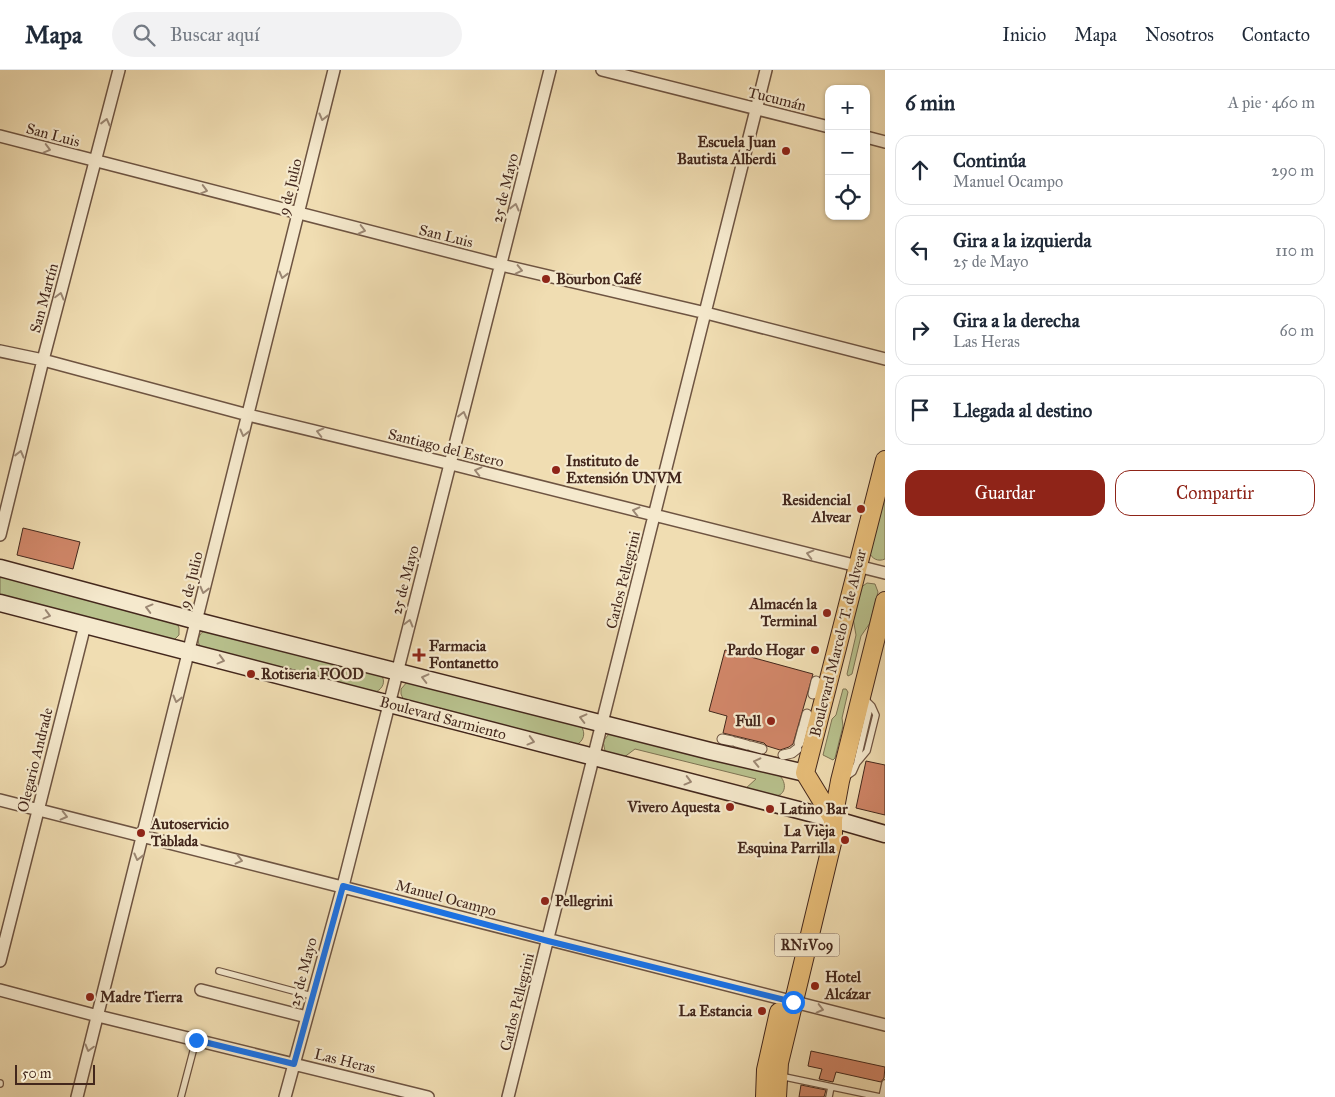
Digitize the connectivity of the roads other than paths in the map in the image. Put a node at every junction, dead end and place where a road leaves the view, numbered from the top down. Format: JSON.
{"nodes":[{"id":1,"x":119,"y":70,"type":"edge"},
{"id":2,"x":334,"y":70,"type":"edge"},
{"id":3,"x":550,"y":70,"type":"edge"},
{"id":4,"x":602,"y":70,"type":"edge"},
{"id":5,"x":766,"y":70,"type":"edge"},
{"id":6,"x":756,"y":109,"type":"junction"},
{"id":7,"x":825,"y":126,"type":"edge"},
{"id":8,"x":0,"y":136,"type":"edge"},
{"id":9,"x":870,"y":138,"type":"edge"},
{"id":10,"x":885,"y":142,"type":"edge"},
{"id":11,"x":96,"y":161,"type":"junction"},
{"id":12,"x":298,"y":214,"type":"junction"},
{"id":13,"x":501,"y":265,"type":"junction"},
{"id":14,"x":706,"y":313,"type":"junction"},
{"id":15,"x":0,"y":350,"type":"edge"},
{"id":16,"x":885,"y":359,"type":"edge"},
{"id":17,"x":43,"y":360,"type":"junction"},
{"id":18,"x":248,"y":415,"type":"junction"},
{"id":19,"x":885,"y":460,"type":"edge"},
{"id":20,"x":451,"y":464,"type":"junction"},
{"id":21,"x":654,"y":515,"type":"junction"},
{"id":22,"x":0,"y":535,"type":"edge"},
{"id":23,"x":858,"y":566,"type":"junction"},
{"id":24,"x":0,"y":568,"type":"edge"},
{"id":25,"x":885,"y":573,"type":"edge"},
{"id":26,"x":885,"y":601,"type":"edge"},
{"id":27,"x":0,"y":603,"type":"edge"},
{"id":28,"x":197,"y":621,"type":"junction"},
{"id":29,"x":85,"y":625,"type":"junction"},
{"id":30,"x":189,"y":652,"type":"junction"},
{"id":31,"x":397,"y":671,"type":"junction"},
{"id":32,"x":816,"y":681,"type":"dead end"},
{"id":33,"x":813,"y":694,"type":"dead end"},
{"id":34,"x":388,"y":704,"type":"junction"},
{"id":35,"x":807,"y":714,"type":"dead end"},
{"id":36,"x":603,"y":724,"type":"junction"},
{"id":37,"x":722,"y":739,"type":"dead end"},
{"id":38,"x":762,"y":749,"type":"dead end"},
{"id":39,"x":783,"y":755,"type":"dead end"},
{"id":40,"x":594,"y":757,"type":"junction"},
{"id":41,"x":805,"y":773,"type":"junction"},
{"id":42,"x":0,"y":800,"type":"edge"},
{"id":43,"x":38,"y":810,"type":"junction"},
{"id":44,"x":833,"y":819,"type":"junction"},
{"id":45,"x":885,"y":834,"type":"edge"},
{"id":46,"x":143,"y":836,"type":"junction"},
{"id":47,"x":343,"y":886,"type":"junction"},
{"id":48,"x":548,"y":941,"type":"junction"},
{"id":49,"x":0,"y":961,"type":"edge"},
{"id":50,"x":220,"y":971,"type":"dead end"},
{"id":51,"x":0,"y":990,"type":"edge"},
{"id":52,"x":201,"y":990,"type":"dead end"},
{"id":53,"x":312,"y":996,"type":"junction"},
{"id":54,"x":788,"y":1001,"type":"junction"},
{"id":55,"x":98,"y":1016,"type":"junction"},
{"id":56,"x":307,"y":1017,"type":"junction"},
{"id":57,"x":885,"y":1025,"type":"edge"},
{"id":58,"x":196,"y":1040,"type":"junction"},
{"id":59,"x":294,"y":1064,"type":"junction"},
{"id":60,"x":774,"y":1072,"type":"junction"},
{"id":61,"x":885,"y":1083,"type":"edge"},
{"id":62,"x":831,"y":1086,"type":"junction"},
{"id":63,"x":76,"y":1097,"type":"edge"},
{"id":64,"x":181,"y":1097,"type":"edge"},
{"id":65,"x":285,"y":1097,"type":"edge"},
{"id":66,"x":428,"y":1097,"type":"edge"},
{"id":67,"x":508,"y":1097,"type":"edge"},
{"id":68,"x":759,"y":1097,"type":"edge"},
{"id":69,"x":765,"y":1097,"type":"edge"},
{"id":70,"x":770,"y":1097,"type":"edge"},
{"id":71,"x":777,"y":1097,"type":"edge"},
{"id":72,"x":829,"y":1097,"type":"edge"},
{"id":73,"x":881,"y":1097,"type":"edge"}],
"edges":[{"from":11,"to":1,"type":"street","name":"San Martín","one_way":true},
{"from":2,"to":12,"type":"street","name":"9 de Julio","one_way":true},
{"from":13,"to":3,"type":"street","name":"25 de Mayo","one_way":true},
{"from":4,"to":6,"type":"street","name":"Tucumán"},
{"from":5,"to":6,"type":"street","name":"Carlos Pellegrini"},
{"from":6,"to":7,"type":"street","name":"Tucumán"},
{"from":6,"to":14,"type":"street","name":"Carlos Pellegrini"},
{"from":8,"to":11,"type":"street","name":"San Luis","one_way":true},
{"from":9,"to":10,"type":"street"},
{"from":11,"to":12,"type":"street","name":"San Luis","one_way":true},
{"from":17,"to":11,"type":"street","name":"San Martín","one_way":true},
{"from":12,"to":13,"type":"street","name":"San Luis","one_way":true},
{"from":12,"to":18,"type":"street","name":"9 de Julio","one_way":true},
{"from":13,"to":14,"type":"street","name":"San Luis","one_way":true},
{"from":20,"to":13,"type":"street","name":"25 de Mayo","one_way":true},
{"from":14,"to":16,"type":"street","name":"San Luis"},
{"from":14,"to":21,"type":"street","name":"Carlos Pellegrini"},
{"from":15,"to":17,"type":"street","name":"Santiago del Estero"},
{"from":17,"to":18,"type":"street","name":"Santiago del Estero"},
{"from":22,"to":17,"type":"street","name":"San Martín","one_way":true},
{"from":20,"to":18,"type":"street","name":"Santiago del Estero","one_way":true},
{"from":18,"to":28,"type":"street","name":"9 de Julio","one_way":true},
{"from":19,"to":23,"type":"main road","name":"Boulevard Marcelo T. de Alvear"},
{"from":21,"to":20,"type":"street","name":"Santiago del Estero","one_way":true},
{"from":31,"to":20,"type":"street","name":"25 de Mayo","one_way":true},
{"from":23,"to":21,"type":"street","name":"Santiago del Estero","one_way":true},
{"from":21,"to":36,"type":"street","name":"Carlos Pellegrini"},
{"from":23,"to":25,"type":"street","name":"Santiago del Estero"},
{"from":23,"to":41,"type":"main road","name":"Boulevard Marcelo T. de Alvear"},
{"from":28,"to":24,"type":"main road","one_way":true},
{"from":26,"to":44,"type":"main road","number":"RN1V09"},
{"from":27,"to":29,"type":"main road","name":"Boulevard Sarmiento","one_way":true},
{"from":28,"to":30,"type":"street","name":"9 de Julio"},
{"from":28,"to":31,"type":"main road"},
{"from":29,"to":30,"type":"main road","name":"Boulevard Sarmiento"},
{"from":29,"to":43,"type":"street","name":"Olegario Andrade"},
{"from":30,"to":34,"type":"main road","name":"Boulevard Sarmiento","one_way":true},
{"from":30,"to":46,"type":"street","name":"9 de Julio","one_way":true},
{"from":31,"to":34,"type":"street","name":"25 de Mayo"},
{"from":36,"to":31,"type":"main road","one_way":true},
{"from":32,"to":33,"type":"street"},
{"from":34,"to":40,"type":"main road","name":"Boulevard Sarmiento","one_way":true},
{"from":34,"to":47,"type":"street","name":"25 de Mayo"},
{"from":35,"to":39,"type":"street"},
{"from":36,"to":40,"type":"street","name":"Carlos Pellegrini"},
{"from":41,"to":36,"type":"main road","one_way":true},
{"from":37,"to":38,"type":"street"},
{"from":40,"to":44,"type":"main road","name":"Boulevard Sarmiento","one_way":true},
{"from":40,"to":48,"type":"street","name":"Carlos Pellegrini"},
{"from":41,"to":44,"type":"main road"},
{"from":42,"to":43,"type":"street","name":"Manuel Ocampo"},
{"from":43,"to":46,"type":"street","name":"Manuel Ocampo","one_way":true},
{"from":43,"to":49,"type":"street","name":"Olegario Andrade"},
{"from":44,"to":45,"type":"main road","name":"Boulevard Sarmiento"},
{"from":44,"to":54,"type":"main road","number":"RN1V09"},
{"from":46,"to":47,"type":"street","name":"Manuel Ocampo","one_way":true},
{"from":46,"to":55,"type":"street","name":"9 de Julio","one_way":true},
{"from":47,"to":48,"type":"street","name":"Manuel Ocampo"},
{"from":47,"to":53,"type":"street","name":"25 de Mayo"},
{"from":48,"to":54,"type":"street","name":"Manuel Ocampo"},
{"from":48,"to":67,"type":"street","name":"Carlos Pellegrini"},
{"from":50,"to":53,"type":"lane"},
{"from":51,"to":55,"type":"street","name":"Las Heras"},
{"from":52,"to":56,"type":"street"},
{"from":53,"to":56,"type":"street","name":"25 de Mayo"},
{"from":54,"to":57,"type":"street","name":"Manuel Ocampo","one_way":true},
{"from":54,"to":60,"type":"main road","number":"RN1V09"},
{"from":55,"to":58,"type":"street","name":"Las Heras"},
{"from":55,"to":63,"type":"street","name":"9 de Julio","one_way":true},
{"from":56,"to":59,"type":"street","name":"25 de Mayo"},
{"from":58,"to":59,"type":"street","name":"Las Heras"},
{"from":58,"to":64,"type":"lane"},
{"from":59,"to":65,"type":"street","name":"25 de Mayo"},
{"from":59,"to":66,"type":"street","name":"Las Heras"},
{"from":60,"to":62,"type":"lane"},
{"from":60,"to":68,"type":"main road"},
{"from":60,"to":69,"type":"main road","number":"RN1V09"},
{"from":60,"to":70,"type":"main road"},
{"from":60,"to":71,"type":"main road","number":"RN1V09"},
{"from":61,"to":73,"type":"lane"},
{"from":62,"to":72,"type":"lane"},
{"from":62,"to":73,"type":"lane"}]}
